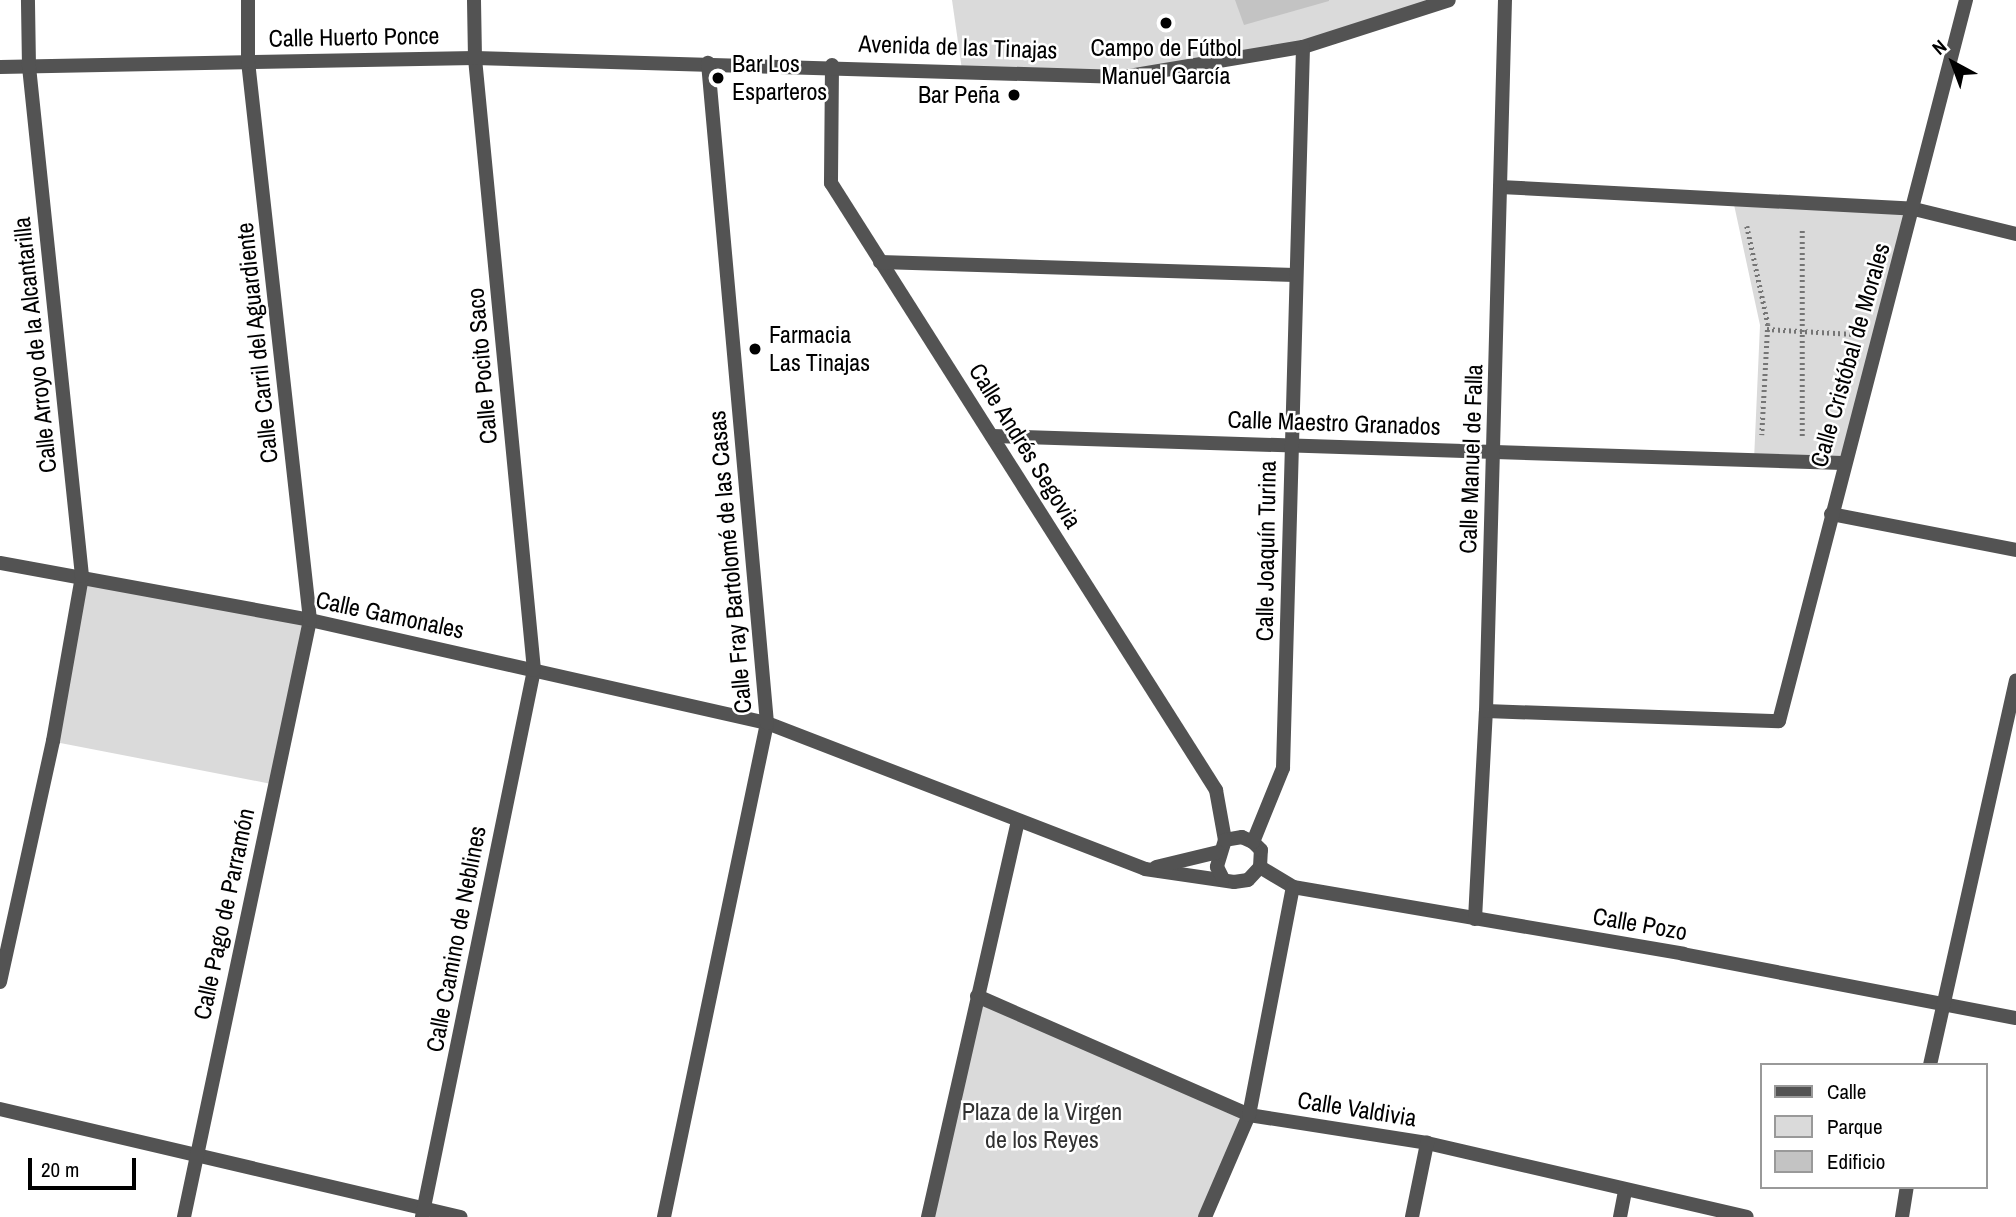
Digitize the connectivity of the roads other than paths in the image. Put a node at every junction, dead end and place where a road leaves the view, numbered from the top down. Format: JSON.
{"nodes":[{"id":1,"x":28,"y":0,"type":"edge"},
{"id":2,"x":248,"y":0,"type":"edge"},
{"id":3,"x":474,"y":0,"type":"edge"},
{"id":4,"x":1449,"y":0,"type":"edge"},
{"id":5,"x":1505,"y":0,"type":"edge"},
{"id":6,"x":1966,"y":0,"type":"edge"},
{"id":7,"x":1303,"y":47,"type":"junction"},
{"id":8,"x":475,"y":58,"type":"junction"},
{"id":9,"x":248,"y":61,"type":"junction"},
{"id":10,"x":708,"y":62,"type":"junction"},
{"id":11,"x":832,"y":65,"type":"junction"},
{"id":12,"x":0,"y":67,"type":"edge"},
{"id":13,"x":29,"y":67,"type":"junction"},
{"id":14,"x":1500,"y":187,"type":"junction"},
{"id":15,"x":1914,"y":209,"type":"junction"},
{"id":16,"x":2016,"y":234,"type":"edge"},
{"id":17,"x":880,"y":262,"type":"junction"},
{"id":18,"x":1295,"y":275,"type":"junction"},
{"id":19,"x":992,"y":436,"type":"junction"},
{"id":20,"x":1291,"y":445,"type":"junction"},
{"id":21,"x":1495,"y":450,"type":"junction"},
{"id":22,"x":1843,"y":463,"type":"junction"},
{"id":23,"x":1831,"y":514,"type":"junction"},
{"id":24,"x":2016,"y":550,"type":"edge"},
{"id":25,"x":0,"y":563,"type":"edge"},
{"id":26,"x":82,"y":576,"type":"junction"},
{"id":27,"x":310,"y":620,"type":"junction"},
{"id":28,"x":534,"y":670,"type":"junction"},
{"id":29,"x":2016,"y":681,"type":"edge"},
{"id":30,"x":1486,"y":711,"type":"junction"},
{"id":31,"x":767,"y":723,"type":"junction"},
{"id":32,"x":1018,"y":822,"type":"junction"},
{"id":33,"x":1253,"y":842,"type":"junction"},
{"id":34,"x":1222,"y":846,"type":"junction"},
{"id":35,"x":1260,"y":867,"type":"junction"},
{"id":36,"x":1145,"y":869,"type":"junction"},
{"id":37,"x":1223,"y":879,"type":"junction"},
{"id":38,"x":1293,"y":887,"type":"junction"},
{"id":39,"x":1475,"y":919,"type":"junction"},
{"id":40,"x":0,"y":982,"type":"edge"},
{"id":41,"x":977,"y":996,"type":"junction"},
{"id":42,"x":1942,"y":1003,"type":"junction"},
{"id":43,"x":2016,"y":1018,"type":"edge"},
{"id":44,"x":1930,"y":1063,"type":"edge"},
{"id":45,"x":0,"y":1109,"type":"edge"},
{"id":46,"x":1249,"y":1115,"type":"junction"},
{"id":47,"x":1427,"y":1143,"type":"junction"},
{"id":48,"x":197,"y":1155,"type":"junction"},
{"id":49,"x":1907,"y":1189,"type":"edge"},
{"id":50,"x":1625,"y":1192,"type":"junction"},
{"id":51,"x":423,"y":1213,"type":"edge"},
{"id":52,"x":184,"y":1217,"type":"edge"},
{"id":53,"x":461,"y":1217,"type":"edge"},
{"id":54,"x":664,"y":1217,"type":"edge"},
{"id":55,"x":928,"y":1217,"type":"edge"},
{"id":56,"x":1205,"y":1217,"type":"edge"},
{"id":57,"x":1412,"y":1217,"type":"edge"},
{"id":58,"x":1620,"y":1217,"type":"edge"},
{"id":59,"x":1747,"y":1217,"type":"edge"},
{"id":60,"x":1902,"y":1217,"type":"edge"}],
"edges":[{"from":1,"to":13,"type":"street","name":"Calle Arroyo de la Alcantarilla"},
{"from":2,"to":9,"type":"street","name":"Calle Carril del Aguardiente"},
{"from":3,"to":8,"type":"street","name":"Calle Pocito Saco"},
{"from":4,"to":7,"type":"street","name":"Avenida de las Tinajas"},
{"from":5,"to":14,"type":"street","name":"Calle Manuel de Falla"},
{"from":6,"to":15,"type":"street","name":"Calle Cristóbal de Morales"},
{"from":7,"to":11,"type":"street","name":"Avenida de las Tinajas"},
{"from":7,"to":18,"type":"street","name":"Calle Joaquín Turina"},
{"from":8,"to":9,"type":"street","name":"Calle Huerto Ponce"},
{"from":8,"to":10,"type":"street","name":"Calle Huerto Ponce"},
{"from":8,"to":28,"type":"street","name":"Calle Pocito Saco"},
{"from":9,"to":13,"type":"street","name":"Calle Huerto Ponce"},
{"from":9,"to":27,"type":"street","name":"Calle Carril del Aguardiente"},
{"from":10,"to":11,"type":"street","name":"Avenida de las Tinajas"},
{"from":10,"to":31,"type":"street","name":"Calle Fray Bartolomé de las Casas"},
{"from":11,"to":17,"type":"street","name":"Calle Andrés Segovia"},
{"from":12,"to":13,"type":"street","name":"Calle Huerto Ponce"},
{"from":13,"to":26,"type":"street","name":"Calle Arroyo de la Alcantarilla"},
{"from":14,"to":15,"type":"street"},
{"from":14,"to":21,"type":"street","name":"Calle Manuel de Falla"},
{"from":15,"to":16,"type":"street"},
{"from":15,"to":22,"type":"street","name":"Calle Cristóbal de Morales"},
{"from":17,"to":18,"type":"street"},
{"from":17,"to":19,"type":"street","name":"Calle Andrés Segovia"},
{"from":18,"to":20,"type":"street","name":"Calle Joaquín Turina"},
{"from":19,"to":20,"type":"street","name":"Calle Maestro Granados"},
{"from":19,"to":34,"type":"street","name":"Calle Andrés Segovia"},
{"from":20,"to":21,"type":"street","name":"Calle Maestro Granados"},
{"from":20,"to":33,"type":"street","name":"Calle Joaquín Turina"},
{"from":21,"to":22,"type":"street","name":"Calle Maestro Granados"},
{"from":21,"to":30,"type":"street","name":"Calle Manuel de Falla"},
{"from":22,"to":23,"type":"street","name":"Calle Cristóbal de Morales"},
{"from":23,"to":24,"type":"street"},
{"from":23,"to":30,"type":"street","name":"Calle Cristóbal de Morales"},
{"from":25,"to":26,"type":"street","name":"Calle Gamonales"},
{"from":26,"to":27,"type":"street","name":"Calle Gamonales"},
{"from":26,"to":40,"type":"street","name":"Calle Arroyo de la Alcantarilla"},
{"from":27,"to":28,"type":"street","name":"Calle Gamonales"},
{"from":27,"to":48,"type":"street","name":"Calle Pago de Parramón"},
{"from":28,"to":31,"type":"street","name":"Calle Gamonales"},
{"from":28,"to":51,"type":"street","name":"Calle Camino de Neblines"},
{"from":29,"to":42,"type":"street"},
{"from":30,"to":39,"type":"street","name":"Calle Manuel de Falla"},
{"from":31,"to":32,"type":"street"},
{"from":31,"to":54,"type":"street","name":"Calle Fray Bartolomé de las Casas"},
{"from":32,"to":36,"type":"street"},
{"from":32,"to":41,"type":"street"},
{"from":33,"to":34,"type":"street"},
{"from":33,"to":35,"type":"street"},
{"from":34,"to":36,"type":"street"},
{"from":34,"to":37,"type":"street"},
{"from":35,"to":37,"type":"street"},
{"from":35,"to":38,"type":"street","name":"Calle Pozo"},
{"from":36,"to":37,"type":"street"},
{"from":38,"to":39,"type":"street","name":"Calle Pozo"},
{"from":38,"to":46,"type":"street"},
{"from":39,"to":42,"type":"street","name":"Calle Pozo"},
{"from":41,"to":46,"type":"street","name":"Calle Valdivia"},
{"from":41,"to":55,"type":"street"},
{"from":42,"to":43,"type":"street","name":"Calle Pozo"},
{"from":42,"to":44,"type":"street"},
{"from":45,"to":48,"type":"street"},
{"from":46,"to":47,"type":"street","name":"Calle Valdivia"},
{"from":46,"to":56,"type":"street"},
{"from":47,"to":50,"type":"street","name":"Calle Valdivia"},
{"from":47,"to":57,"type":"street"},
{"from":48,"to":51,"type":"street"},
{"from":48,"to":52,"type":"street","name":"Calle Pago de Parramón"},
{"from":49,"to":60,"type":"street"},
{"from":50,"to":58,"type":"street"},
{"from":50,"to":59,"type":"street","name":"Calle Valdivia"},
{"from":51,"to":53,"type":"street"}]}
